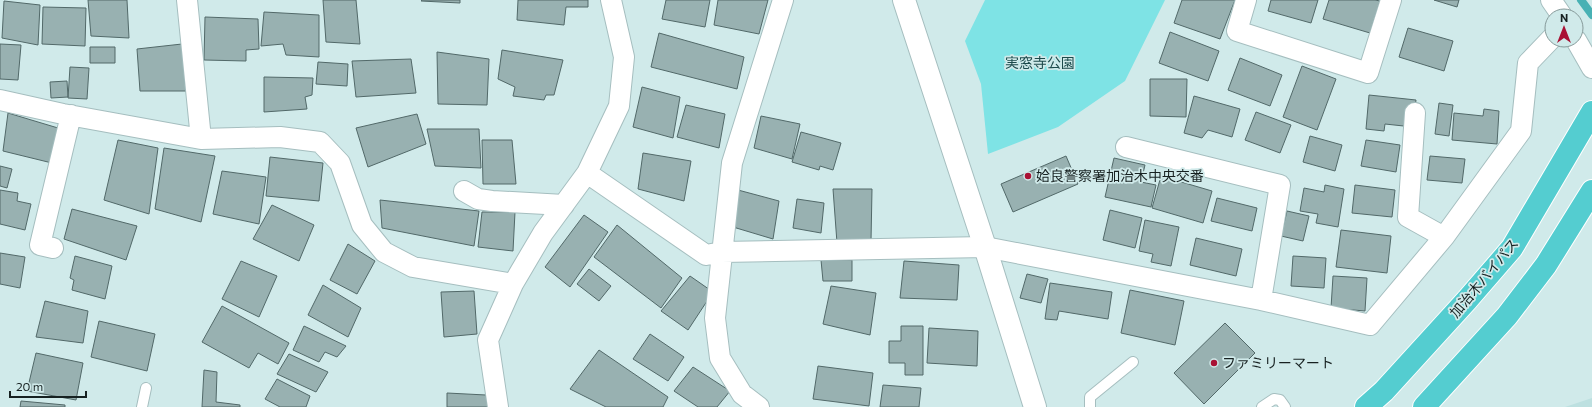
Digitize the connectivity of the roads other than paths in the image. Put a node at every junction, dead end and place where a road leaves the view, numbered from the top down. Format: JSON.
{"nodes":[{"id":1,"x":187,"y":0,"type":"edge"},
{"id":2,"x":611,"y":0,"type":"edge"},
{"id":3,"x":783,"y":0,"type":"edge"},
{"id":4,"x":904,"y":0,"type":"edge"},
{"id":5,"x":1246,"y":0,"type":"edge"},
{"id":6,"x":1391,"y":0,"type":"edge"},
{"id":7,"x":1544,"y":46,"type":"edge"},
{"id":8,"x":1581,"y":48,"type":"edge"},
{"id":9,"x":1592,"y":68,"type":"edge"},
{"id":10,"x":0,"y":100,"type":"edge"},
{"id":11,"x":1592,"y":112,"type":"edge"},
{"id":12,"x":1415,"y":113,"type":"dead end"},
{"id":13,"x":71,"y":115,"type":"junction"},
{"id":14,"x":201,"y":139,"type":"junction"},
{"id":15,"x":1126,"y":147,"type":"dead end"},
{"id":16,"x":587,"y":173,"type":"junction"},
{"id":17,"x":464,"y":191,"type":"dead end"},
{"id":18,"x":1592,"y":191,"type":"edge"},
{"id":19,"x":564,"y":205,"type":"junction"},
{"id":20,"x":1444,"y":237,"type":"junction"},
{"id":21,"x":985,"y":247,"type":"junction"},
{"id":22,"x":53,"y":248,"type":"dead end"},
{"id":23,"x":722,"y":252,"type":"junction"},
{"id":24,"x":513,"y":284,"type":"junction"},
{"id":25,"x":1261,"y":300,"type":"junction"},
{"id":26,"x":1133,"y":362,"type":"dead end"},
{"id":27,"x":146,"y":388,"type":"dead end"},
{"id":28,"x":142,"y":407,"type":"edge"},
{"id":29,"x":498,"y":407,"type":"edge"},
{"id":30,"x":759,"y":407,"type":"edge"},
{"id":31,"x":1035,"y":407,"type":"edge"},
{"id":32,"x":1090,"y":407,"type":"edge"},
{"id":33,"x":1262,"y":407,"type":"edge"},
{"id":34,"x":1285,"y":407,"type":"edge"},
{"id":35,"x":1366,"y":407,"type":"edge"},
{"id":36,"x":1424,"y":407,"type":"edge"}],
"edges":[{"from":1,"to":14,"type":"street"},
{"from":2,"to":16,"type":"street"},
{"from":3,"to":23,"type":"street"},
{"from":4,"to":21,"type":"street"},
{"from":5,"to":6,"type":"street"},
{"from":7,"to":20,"type":"street"},
{"from":8,"to":9,"type":"street"},
{"from":10,"to":13,"type":"street"},
{"from":11,"to":35,"type":"highway","name":"加治木バイパス"},
{"from":12,"to":20,"type":"street"},
{"from":13,"to":14,"type":"street"},
{"from":13,"to":22,"type":"street"},
{"from":14,"to":24,"type":"street"},
{"from":15,"to":25,"type":"street"},
{"from":16,"to":19,"type":"street"},
{"from":16,"to":23,"type":"street"},
{"from":17,"to":19,"type":"street"},
{"from":18,"to":36,"type":"highway"},
{"from":19,"to":24,"type":"street"},
{"from":20,"to":25,"type":"street"},
{"from":21,"to":23,"type":"street"},
{"from":21,"to":25,"type":"street"},
{"from":21,"to":31,"type":"street"},
{"from":23,"to":30,"type":"street"},
{"from":24,"to":29,"type":"street"},
{"from":26,"to":32,"type":"lane"},
{"from":27,"to":28,"type":"lane"},
{"from":33,"to":34,"type":"lane"}]}
